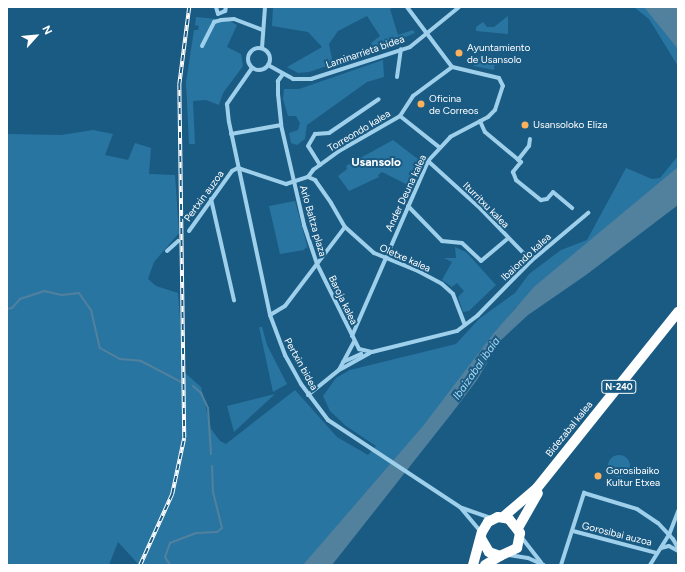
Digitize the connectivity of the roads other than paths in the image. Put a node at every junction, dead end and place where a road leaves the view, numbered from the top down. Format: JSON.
{"nodes":[{"id":1,"x":216,"y":7,"type":"edge"},
{"id":2,"x":226,"y":7,"type":"edge"},
{"id":3,"x":265,"y":7,"type":"edge"},
{"id":4,"x":407,"y":7,"type":"edge"},
{"id":5,"x":459,"y":7,"type":"edge"},
{"id":6,"x":263,"y":30,"type":"junction"},
{"id":7,"x":425,"y":33,"type":"junction"},
{"id":8,"x":202,"y":46,"type":"dead end"},
{"id":9,"x":262,"y":48,"type":"junction"},
{"id":10,"x":401,"y":49,"type":"junction"},
{"id":11,"x":268,"y":65,"type":"junction"},
{"id":12,"x":452,"y":67,"type":"junction"},
{"id":13,"x":252,"y":68,"type":"junction"},
{"id":14,"x":282,"y":74,"type":"junction"},
{"id":15,"x":396,"y":77,"type":"dead end"},
{"id":16,"x":379,"y":99,"type":"dead end"},
{"id":17,"x":400,"y":116,"type":"junction"},
{"id":18,"x":480,"y":121,"type":"junction"},
{"id":19,"x":281,"y":124,"type":"junction"},
{"id":20,"x":231,"y":134,"type":"junction"},
{"id":21,"x":530,"y":139,"type":"dead end"},
{"id":22,"x":440,"y":147,"type":"junction"},
{"id":23,"x":428,"y":161,"type":"junction"},
{"id":24,"x":520,"y":161,"type":"junction"},
{"id":25,"x":320,"y":165,"type":"junction"},
{"id":26,"x":238,"y":168,"type":"junction"},
{"id":27,"x":308,"y":177,"type":"junction"},
{"id":28,"x":293,"y":182,"type":"junction"},
{"id":29,"x":211,"y":200,"type":"junction"},
{"id":30,"x":408,"y":206,"type":"junction"},
{"id":31,"x":572,"y":208,"type":"dead end"},
{"id":32,"x":588,"y":213,"type":"dead end"},
{"id":33,"x":345,"y":227,"type":"junction"},
{"id":34,"x":189,"y":231,"type":"dead end"},
{"id":35,"x":508,"y":238,"type":"junction"},
{"id":36,"x":178,"y":241,"type":"dead end"},
{"id":37,"x":167,"y":251,"type":"dead end"},
{"id":38,"x":385,"y":258,"type":"junction"},
{"id":39,"x":532,"y":262,"type":"junction"},
{"id":40,"x":317,"y":264,"type":"junction"},
{"id":41,"x":234,"y":300,"type":"dead end"},
{"id":42,"x":678,"y":312,"type":"edge"},
{"id":43,"x":270,"y":315,"type":"junction"},
{"id":44,"x":465,"y":325,"type":"junction"},
{"id":45,"x":352,"y":336,"type":"junction"},
{"id":46,"x":354,"y":342,"type":"junction"},
{"id":47,"x":369,"y":352,"type":"junction"},
{"id":48,"x":343,"y":362,"type":"junction"},
{"id":49,"x":339,"y":370,"type":"junction"},
{"id":50,"x":308,"y":395,"type":"junction"},
{"id":51,"x":559,"y":461,"type":"junction"},
{"id":52,"x":460,"y":507,"type":"junction"},
{"id":53,"x":678,"y":511,"type":"edge"},
{"id":54,"x":498,"y":518,"type":"junction"},
{"id":55,"x":573,"y":531,"type":"junction"},
{"id":56,"x":519,"y":532,"type":"junction"},
{"id":57,"x":481,"y":535,"type":"junction"},
{"id":58,"x":669,"y":535,"type":"junction"},
{"id":59,"x":673,"y":539,"type":"junction"},
{"id":60,"x":669,"y":546,"type":"junction"},
{"id":61,"x":661,"y":548,"type":"junction"},
{"id":62,"x":678,"y":548,"type":"edge"},
{"id":63,"x":678,"y":551,"type":"edge"},
{"id":64,"x":657,"y":553,"type":"junction"},
{"id":65,"x":504,"y":556,"type":"junction"},
{"id":66,"x":474,"y":565,"type":"edge"},
{"id":67,"x":485,"y":565,"type":"edge"},
{"id":68,"x":544,"y":565,"type":"edge"},
{"id":69,"x":561,"y":565,"type":"edge"},
{"id":70,"x":650,"y":565,"type":"edge"}],
"edges":[{"from":1,"to":2,"type":"street"},
{"from":3,"to":6,"type":"street"},
{"from":4,"to":7,"type":"street"},
{"from":5,"to":7,"type":"street","name":"Laminarrieta bidea"},
{"from":6,"to":8,"type":"street"},
{"from":6,"to":9,"type":"street"},
{"from":7,"to":10,"type":"street","name":"Laminarrieta bidea"},
{"from":7,"to":12,"type":"street"},
{"from":9,"to":11,"type":"street"},
{"from":9,"to":13,"type":"street"},
{"from":10,"to":14,"type":"street","name":"Laminarrieta bidea"},
{"from":10,"to":15,"type":"street"},
{"from":11,"to":13,"type":"street"},
{"from":11,"to":14,"type":"street","name":"Laminarrieta bidea"},
{"from":12,"to":17,"type":"street","name":"Torreondo kalea"},
{"from":12,"to":18,"type":"street","name":"Ander Deuna kalea"},
{"from":13,"to":20,"type":"street","name":"Pertxin bidea"},
{"from":14,"to":19,"type":"street"},
{"from":16,"to":25,"type":"street"},
{"from":17,"to":22,"type":"street"},
{"from":17,"to":25,"type":"street","name":"Torreondo kalea"},
{"from":18,"to":22,"type":"street","name":"Ander Deuna kalea"},
{"from":18,"to":24,"type":"street"},
{"from":19,"to":20,"type":"street"},
{"from":19,"to":28,"type":"street"},
{"from":20,"to":26,"type":"street","name":"Pertxin bidea"},
{"from":21,"to":24,"type":"street"},
{"from":22,"to":23,"type":"street","name":"Ander Deuna kalea"},
{"from":23,"to":30,"type":"street","name":"Ander Deuna kalea"},
{"from":23,"to":35,"type":"street","name":"Iturritxu kalea"},
{"from":24,"to":31,"type":"street"},
{"from":25,"to":27,"type":"street","name":"Torreondo kalea"},
{"from":26,"to":28,"type":"street"},
{"from":26,"to":29,"type":"street","name":"Pertxin auzoa"},
{"from":26,"to":43,"type":"street","name":"Pertxin bidea"},
{"from":27,"to":28,"type":"street"},
{"from":27,"to":33,"type":"street","name":"Oletxe kalea"},
{"from":28,"to":40,"type":"street","name":"Arlo Baltza plaza"},
{"from":29,"to":34,"type":"street","name":"Pertxin auzoa"},
{"from":29,"to":41,"type":"street"},
{"from":30,"to":35,"type":"street"},
{"from":30,"to":38,"type":"street","name":"Ander Deuna kalea"},
{"from":32,"to":39,"type":"street","name":"Ibaiondo kalea"},
{"from":33,"to":38,"type":"street","name":"Oletxe kalea"},
{"from":33,"to":40,"type":"street"},
{"from":35,"to":39,"type":"street","name":"Iturritxu kalea"},
{"from":36,"to":37,"type":"street"},
{"from":38,"to":44,"type":"street","name":"Oletxe kalea"},
{"from":38,"to":45,"type":"street","name":"Ander Deuna kalea"},
{"from":39,"to":44,"type":"street","name":"Ibaiondo kalea"},
{"from":40,"to":43,"type":"street"},
{"from":40,"to":45,"type":"street","name":"Baroja kalea"},
{"from":42,"to":51,"type":"highway","name":"Bidezabal kalea","number":"N-240"},
{"from":43,"to":50,"type":"street","name":"Pertxin bidea"},
{"from":44,"to":47,"type":"street"},
{"from":45,"to":46,"type":"street","name":"Baroja kalea"},
{"from":46,"to":47,"type":"street"},
{"from":46,"to":48,"type":"street"},
{"from":47,"to":48,"type":"street"},
{"from":47,"to":49,"type":"street"},
{"from":48,"to":49,"type":"street"},
{"from":49,"to":50,"type":"street"},
{"from":50,"to":52,"type":"street","name":"Pertxin bidea"},
{"from":51,"to":54,"type":"highway","name":"Bidezabal kalea","number":"N-240"},
{"from":51,"to":56,"type":"highway","number":"N-240"},
{"from":52,"to":54,"type":"street"},
{"from":52,"to":57,"type":"street"},
{"from":53,"to":58,"type":"street","name":"Gorosibai auzoa"},
{"from":54,"to":56,"type":"highway"},
{"from":54,"to":57,"type":"highway","number":"N-240"},
{"from":55,"to":58,"type":"street","name":"Gorosibai auzoa"},
{"from":55,"to":64,"type":"street","name":"Gorosibai auzoa"},
{"from":55,"to":69,"type":"street","name":"Gorosibai auzoa"},
{"from":56,"to":65,"type":"highway","number":"N-240"},
{"from":56,"to":68,"type":"street"},
{"from":57,"to":65,"type":"highway"},
{"from":57,"to":66,"type":"highway","number":"N-240"},
{"from":58,"to":59,"type":"street","name":"Gorosibai auzoa"},
{"from":58,"to":61,"type":"street","name":"Gorosibai auzoa"},
{"from":59,"to":60,"type":"street"},
{"from":59,"to":62,"type":"street","name":"Gorosibai auzoa"},
{"from":60,"to":61,"type":"street"},
{"from":60,"to":63,"type":"street"},
{"from":61,"to":64,"type":"street","name":"Gorosibai auzoa"},
{"from":64,"to":70,"type":"street","name":"Gorosibai auzoa"},
{"from":65,"to":67,"type":"highway","number":"N-240"},
{"from":65,"to":68,"type":"street"}]}
